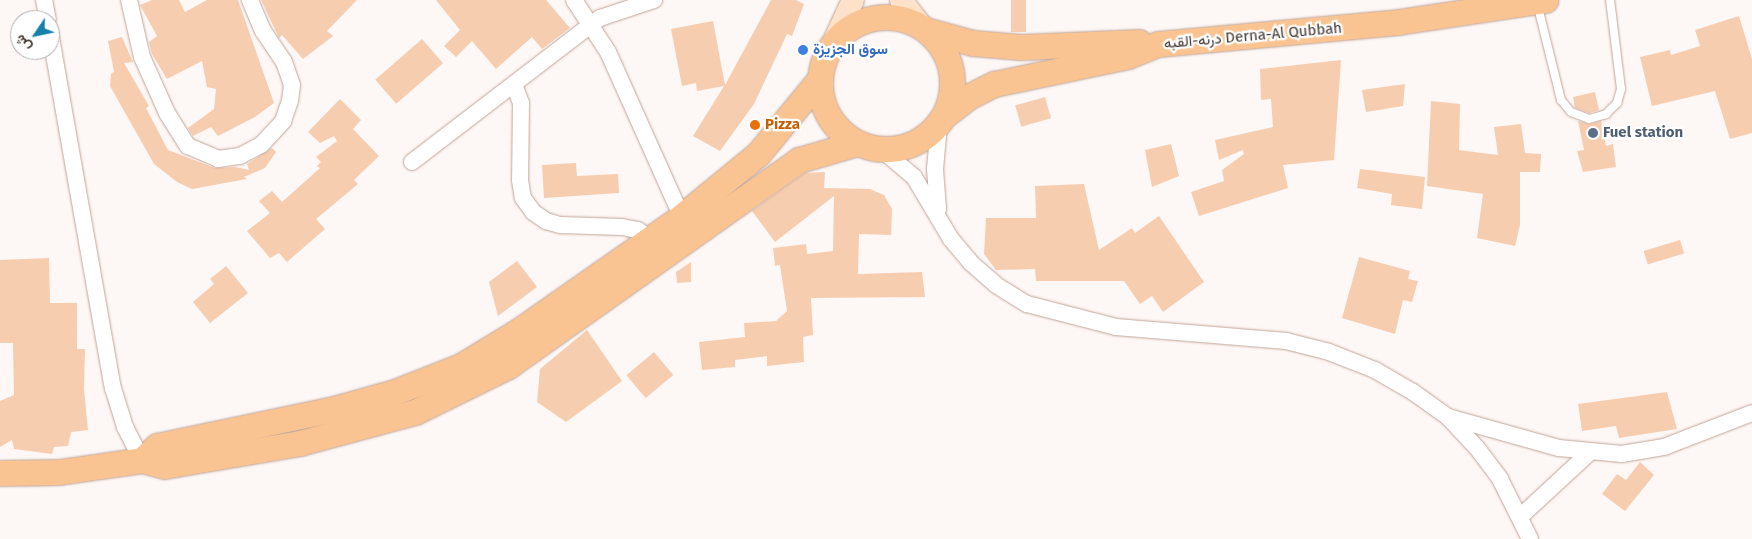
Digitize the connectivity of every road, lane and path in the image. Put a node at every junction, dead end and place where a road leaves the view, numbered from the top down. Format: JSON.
{"nodes":[{"id":1,"x":129,"y":0,"type":"edge"},
{"id":2,"x":250,"y":0,"type":"edge"},
{"id":3,"x":574,"y":0,"type":"edge"},
{"id":4,"x":654,"y":0,"type":"edge"},
{"id":5,"x":853,"y":0,"type":"edge"},
{"id":6,"x":1610,"y":0,"type":"edge"},
{"id":7,"x":1541,"y":1,"type":"edge"},
{"id":8,"x":904,"y":2,"type":"edge"},
{"id":9,"x":592,"y":24,"type":"junction"},
{"id":10,"x":925,"y":29,"type":"junction"},
{"id":11,"x":835,"y":40,"type":"junction"},
{"id":12,"x":1158,"y":44,"type":"junction"},
{"id":13,"x":55,"y":60,"type":"edge"},
{"id":14,"x":819,"y":80,"type":"junction"},
{"id":15,"x":514,"y":84,"type":"junction"},
{"id":16,"x":942,"y":120,"type":"junction"},
{"id":17,"x":857,"y":143,"type":"junction"},
{"id":18,"x":882,"y":150,"type":"junction"},
{"id":19,"x":412,"y":162,"type":"dead end"},
{"id":20,"x":939,"y":214,"type":"junction"},
{"id":21,"x":686,"y":226,"type":"junction"},
{"id":22,"x":650,"y":239,"type":"junction"},
{"id":23,"x":1752,"y":413,"type":"edge"},
{"id":24,"x":1448,"y":417,"type":"junction"},
{"id":25,"x":1590,"y":452,"type":"junction"},
{"id":26,"x":142,"y":460,"type":"junction"},
{"id":27,"x":0,"y":473,"type":"edge"},
{"id":28,"x":1520,"y":516,"type":"junction"},
{"id":29,"x":1530,"y":539,"type":"edge"}],
"edges":[{"from":1,"to":2,"type":"street"},
{"from":3,"to":9,"type":"street"},
{"from":4,"to":9,"type":"street"},
{"from":5,"to":11,"type":"main road"},
{"from":6,"to":7,"type":"lane"},
{"from":7,"to":12,"type":"main road","name":"درنه-القبه Derna-Al Qubbah"},
{"from":8,"to":10,"type":"main road"},
{"from":9,"to":15,"type":"street"},
{"from":9,"to":21,"type":"street"},
{"from":10,"to":11,"type":"main road"},
{"from":10,"to":12,"type":"main road"},
{"from":10,"to":16,"type":"main road"},
{"from":11,"to":14,"type":"main road"},
{"from":12,"to":16,"type":"main road","name":"درنه-القبه Derna-Al Qubbah"},
{"from":13,"to":26,"type":"street"},
{"from":14,"to":17,"type":"main road"},
{"from":14,"to":21,"type":"main road"},
{"from":15,"to":19,"type":"street"},
{"from":15,"to":22,"type":"street"},
{"from":16,"to":18,"type":"main road"},
{"from":16,"to":20,"type":"street"},
{"from":17,"to":18,"type":"main road"},
{"from":17,"to":21,"type":"main road"},
{"from":18,"to":20,"type":"street"},
{"from":20,"to":24,"type":"street"},
{"from":21,"to":22,"type":"main road"},
{"from":21,"to":26,"type":"main road"},
{"from":22,"to":26,"type":"main road"},
{"from":23,"to":25,"type":"street"},
{"from":24,"to":25,"type":"street"},
{"from":24,"to":28,"type":"street"},
{"from":25,"to":28,"type":"street"},
{"from":26,"to":27,"type":"main road"},
{"from":28,"to":29,"type":"street"}]}
